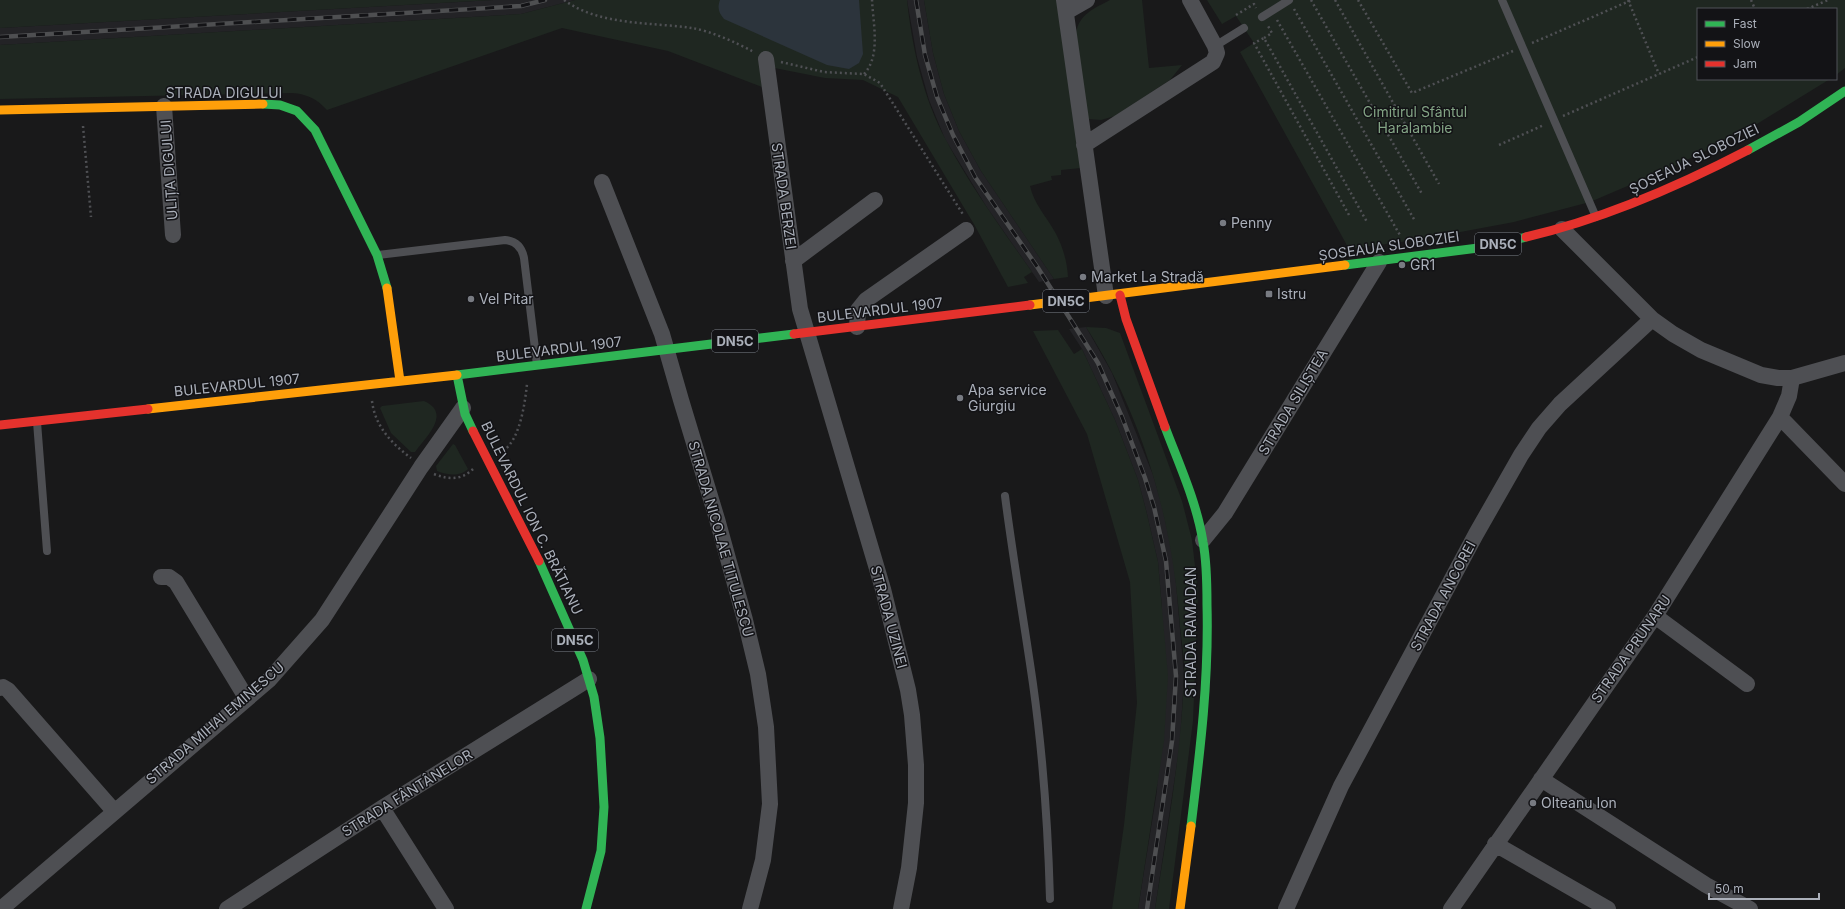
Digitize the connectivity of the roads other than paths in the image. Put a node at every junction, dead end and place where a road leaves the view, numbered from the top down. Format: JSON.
{"nodes":[{"id":1,"x":1087,"y":0,"type":"edge"},
{"id":2,"x":1190,"y":0,"type":"edge"},
{"id":3,"x":1289,"y":0,"type":"edge"},
{"id":4,"x":1502,"y":0,"type":"edge"},
{"id":5,"x":1065,"y":6,"type":"edge"},
{"id":6,"x":1262,"y":17,"type":"dead end"},
{"id":7,"x":1244,"y":28,"type":"dead end"},
{"id":8,"x":1215,"y":46,"type":"junction"},
{"id":9,"x":766,"y":59,"type":"road end"},
{"id":10,"x":1845,"y":92,"type":"edge"},
{"id":11,"x":164,"y":106,"type":"junction"},
{"id":12,"x":0,"y":110,"type":"edge"},
{"id":13,"x":1084,"y":145,"type":"junction"},
{"id":14,"x":602,"y":182,"type":"dead end"},
{"id":15,"x":875,"y":200,"type":"dead end"},
{"id":16,"x":1596,"y":218,"type":"junction"},
{"id":17,"x":1562,"y":228,"type":"junction"},
{"id":18,"x":966,"y":230,"type":"road end"},
{"id":19,"x":174,"y":234,"type":"dead end"},
{"id":20,"x":377,"y":255,"type":"junction"},
{"id":21,"x":793,"y":261,"type":"junction"},
{"id":22,"x":1379,"y":262,"type":"junction"},
{"id":23,"x":1113,"y":296,"type":"junction"},
{"id":24,"x":1652,"y":319,"type":"junction"},
{"id":25,"x":857,"y":327,"type":"junction"},
{"id":26,"x":807,"y":333,"type":"junction"},
{"id":27,"x":667,"y":350,"type":"junction"},
{"id":28,"x":1845,"y":363,"type":"edge"},
{"id":29,"x":537,"y":366,"type":"junction"},
{"id":30,"x":457,"y":375,"type":"junction"},
{"id":31,"x":1792,"y":378,"type":"junction"},
{"id":32,"x":400,"y":381,"type":"junction"},
{"id":33,"x":462,"y":408,"type":"junction"},
{"id":34,"x":1780,"y":417,"type":"junction"},
{"id":35,"x":37,"y":421,"type":"junction"},
{"id":36,"x":0,"y":425,"type":"edge"},
{"id":37,"x":1845,"y":484,"type":"edge"},
{"id":38,"x":1005,"y":496,"type":"dead end"},
{"id":39,"x":1202,"y":540,"type":"junction"},
{"id":40,"x":47,"y":551,"type":"dead end"},
{"id":41,"x":161,"y":577,"type":"dead end"},
{"id":42,"x":1655,"y":616,"type":"junction"},
{"id":43,"x":589,"y":679,"type":"junction"},
{"id":44,"x":1747,"y":684,"type":"dead end"},
{"id":45,"x":1,"y":688,"type":"edge"},
{"id":46,"x":247,"y":699,"type":"junction"},
{"id":47,"x":1541,"y":779,"type":"junction"},
{"id":48,"x":382,"y":808,"type":"junction"},
{"id":49,"x":114,"y":811,"type":"junction"},
{"id":50,"x":1495,"y":844,"type":"junction"},
{"id":51,"x":1050,"y":898,"type":"dead end"},
{"id":52,"x":1,"y":909,"type":"edge"},
{"id":53,"x":227,"y":909,"type":"edge"},
{"id":54,"x":446,"y":909,"type":"edge"},
{"id":55,"x":586,"y":909,"type":"edge"},
{"id":56,"x":750,"y":909,"type":"edge"},
{"id":57,"x":901,"y":909,"type":"edge"},
{"id":58,"x":1180,"y":909,"type":"edge"},
{"id":59,"x":1286,"y":909,"type":"edge"},
{"id":60,"x":1451,"y":909,"type":"edge"},
{"id":61,"x":1608,"y":909,"type":"edge"},
{"id":62,"x":1750,"y":909,"type":"edge"}],
"edges":[{"from":1,"to":5,"type":"street"},
{"from":2,"to":8,"type":"street"},
{"from":3,"to":6,"type":"lane"},
{"from":4,"to":16,"type":"lane"},
{"from":5,"to":13,"type":"street"},
{"from":7,"to":8,"type":"lane"},
{"from":8,"to":13,"type":"street"},
{"from":9,"to":21,"type":"street","name":"STRADA BERZEI"},
{"from":10,"to":16,"type":"main road","name":"ȘOSEAUA SLOBOZIEI","number":"DN5C"},
{"from":11,"to":12,"type":"main road","name":"STRADA DIGULUI"},
{"from":11,"to":19,"type":"street","name":"ULIȚA DIGULUI"},
{"from":11,"to":20,"type":"main road","name":"STRADA DIGULUI"},
{"from":13,"to":23,"type":"street"},
{"from":14,"to":27,"type":"street","name":"STRADA NICOLAE TITULESCU"},
{"from":15,"to":21,"type":"street"},
{"from":16,"to":17,"type":"main road","name":"ȘOSEAUA SLOBOZIEI","number":"DN5C"},
{"from":17,"to":22,"type":"main road","name":"ȘOSEAUA SLOBOZIEI","number":"DN5C"},
{"from":17,"to":24,"type":"street"},
{"from":18,"to":25,"type":"street"},
{"from":20,"to":29,"type":"lane"},
{"from":20,"to":32,"type":"main road","name":"STRADA DIGULUI"},
{"from":21,"to":26,"type":"street","name":"STRADA BERZEI"},
{"from":22,"to":23,"type":"main road","name":"ȘOSEAUA SLOBOZIEI","number":"DN5C"},
{"from":22,"to":39,"type":"street","name":"STRADA SILIȘTEA"},
{"from":23,"to":25,"type":"main road","name":"BULEVARDUL 1907","number":"DN5C"},
{"from":23,"to":39,"type":"main road","name":"STRADA RAMADAN"},
{"from":24,"to":31,"type":"street"},
{"from":24,"to":59,"type":"street","name":"STRADA ANCOREI"},
{"from":25,"to":26,"type":"main road","name":"BULEVARDUL 1907","number":"DN5C"},
{"from":26,"to":27,"type":"main road","name":"BULEVARDUL 1907","number":"DN5C"},
{"from":26,"to":57,"type":"street","name":"STRADA UZINEI"},
{"from":27,"to":29,"type":"main road","name":"BULEVARDUL 1907","number":"DN5C"},
{"from":27,"to":56,"type":"street","name":"STRADA NICOLAE TITULESCU"},
{"from":28,"to":31,"type":"street"},
{"from":29,"to":30,"type":"main road","name":"BULEVARDUL 1907","number":"DN5C"},
{"from":30,"to":32,"type":"main road","name":"BULEVARDUL 1907"},
{"from":30,"to":33,"type":"main road","name":"BULEVARDUL ION C. BRĂTIANU","number":"DN5C"},
{"from":31,"to":34,"type":"street","name":"STRADA PRUNARU"},
{"from":32,"to":35,"type":"main road","name":"BULEVARDUL 1907"},
{"from":33,"to":43,"type":"main road","name":"BULEVARDUL ION C. BRĂTIANU","number":"DN5C"},
{"from":33,"to":46,"type":"street","name":"STRADA MIHAI EMINESCU"},
{"from":34,"to":37,"type":"street"},
{"from":34,"to":42,"type":"street","name":"STRADA PRUNARU"},
{"from":35,"to":36,"type":"main road","name":"BULEVARDUL 1907"},
{"from":35,"to":40,"type":"lane"},
{"from":38,"to":51,"type":"lane"},
{"from":39,"to":58,"type":"main road","name":"STRADA RAMADAN"},
{"from":41,"to":46,"type":"street"},
{"from":42,"to":44,"type":"street"},
{"from":42,"to":47,"type":"street","name":"STRADA PRUNARU"},
{"from":43,"to":48,"type":"street","name":"STRADA FÂNTÂNELOR"},
{"from":43,"to":55,"type":"main road","name":"BULEVARDUL ION C. BRĂTIANU","number":"DN5C"},
{"from":45,"to":49,"type":"street"},
{"from":46,"to":49,"type":"street","name":"STRADA MIHAI EMINESCU"},
{"from":47,"to":50,"type":"street","name":"STRADA PRUNARU"},
{"from":47,"to":62,"type":"street"},
{"from":48,"to":53,"type":"street","name":"STRADA FÂNTÂNELOR"},
{"from":48,"to":54,"type":"street"},
{"from":49,"to":52,"type":"street","name":"STRADA MIHAI EMINESCU"},
{"from":50,"to":60,"type":"street","name":"STRADA PRUNARU"},
{"from":50,"to":61,"type":"street"}]}
